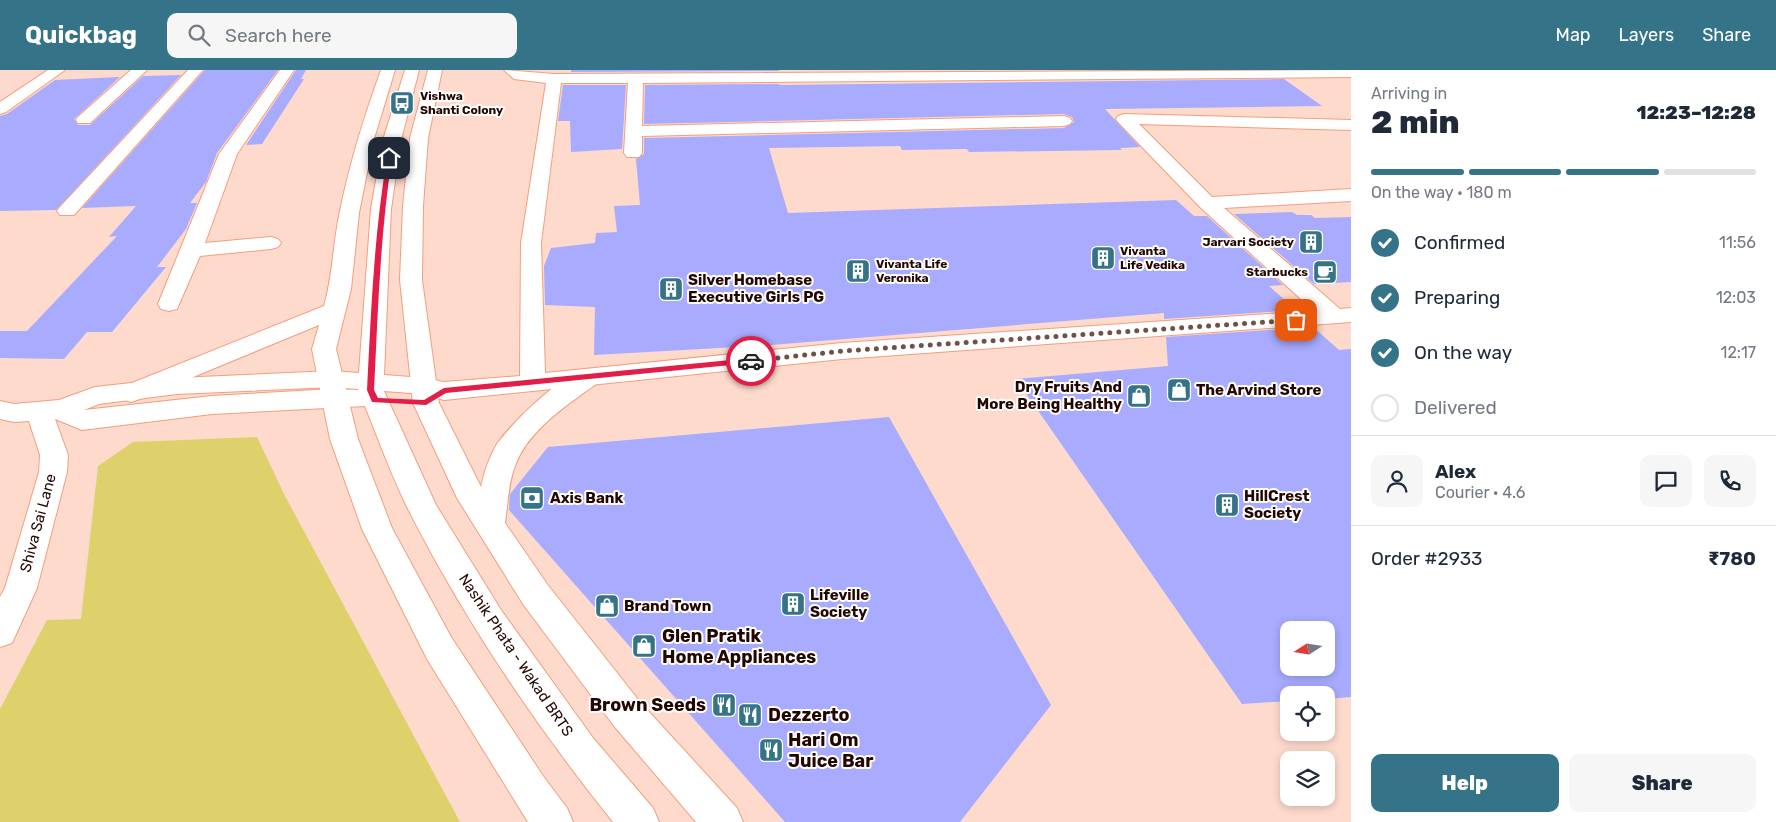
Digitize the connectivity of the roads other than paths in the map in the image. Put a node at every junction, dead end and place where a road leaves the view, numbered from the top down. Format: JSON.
{"nodes":[{"id":1,"x":58,"y":70,"type":"edge"},
{"id":2,"x":140,"y":70,"type":"edge"},
{"id":3,"x":196,"y":70,"type":"edge"},
{"id":4,"x":287,"y":70,"type":"edge"},
{"id":5,"x":388,"y":70,"type":"edge"},
{"id":6,"x":412,"y":70,"type":"edge"},
{"id":7,"x":435,"y":70,"type":"edge"},
{"id":8,"x":511,"y":70,"type":"edge"},
{"id":9,"x":1246,"y":72,"type":"edge"},
{"id":10,"x":1265,"y":72,"type":"edge"},
{"id":11,"x":1351,"y":73,"type":"edge"},
{"id":12,"x":636,"y":78,"type":"junction"},
{"id":13,"x":554,"y":79,"type":"junction"},
{"id":14,"x":0,"y":109,"type":"edge"},
{"id":15,"x":84,"y":120,"type":"dead end"},
{"id":16,"x":1064,"y":121,"type":"dead end"},
{"id":17,"x":1351,"y":125,"type":"edge"},
{"id":18,"x":633,"y":132,"type":"junction"},
{"id":19,"x":632,"y":153,"type":"dead end"},
{"id":20,"x":1351,"y":195,"type":"edge"},
{"id":21,"x":1206,"y":204,"type":"junction"},
{"id":22,"x":67,"y":211,"type":"dead end"},
{"id":23,"x":270,"y":243,"type":"dead end"},
{"id":24,"x":192,"y":250,"type":"junction"},
{"id":25,"x":169,"y":304,"type":"dead end"},
{"id":26,"x":334,"y":310,"type":"junction"},
{"id":27,"x":1343,"y":316,"type":"edge"},
{"id":28,"x":587,"y":378,"type":"junction"},
{"id":29,"x":533,"y":383,"type":"junction"},
{"id":30,"x":333,"y":388,"type":"junction"},
{"id":31,"x":373,"y":391,"type":"junction"},
{"id":32,"x":131,"y":392,"type":"junction"},
{"id":33,"x":431,"y":393,"type":"junction"},
{"id":34,"x":0,"y":410,"type":"edge"},
{"id":35,"x":50,"y":410,"type":"junction"},
{"id":36,"x":490,"y":524,"type":"junction"},
{"id":37,"x":0,"y":632,"type":"edge"},
{"id":38,"x":553,"y":822,"type":"edge"},
{"id":39,"x":638,"y":822,"type":"edge"},
{"id":40,"x":723,"y":822,"type":"edge"}],
"edges":[{"from":1,"to":14,"type":"street"},
{"from":2,"to":15,"type":"street"},
{"from":3,"to":22,"type":"street"},
{"from":4,"to":24,"type":"street"},
{"from":5,"to":26,"type":"street"},
{"from":6,"to":31,"type":"street","name":"Nashik Phata - Wakad BRTS"},
{"from":7,"to":33,"type":"street"},
{"from":8,"to":13,"type":"street"},
{"from":9,"to":10,"type":"street"},
{"from":9,"to":12,"type":"street"},
{"from":10,"to":11,"type":"street"},
{"from":12,"to":13,"type":"street"},
{"from":12,"to":18,"type":"street"},
{"from":13,"to":29,"type":"street"},
{"from":16,"to":18,"type":"street"},
{"from":17,"to":21,"type":"street"},
{"from":18,"to":19,"type":"street"},
{"from":20,"to":21,"type":"street"},
{"from":21,"to":27,"type":"street"},
{"from":23,"to":24,"type":"street"},
{"from":24,"to":25,"type":"street"},
{"from":26,"to":30,"type":"street"},
{"from":26,"to":32,"type":"street"},
{"from":27,"to":28,"type":"street"},
{"from":28,"to":29,"type":"street"},
{"from":28,"to":36,"type":"street"},
{"from":29,"to":33,"type":"street"},
{"from":30,"to":31,"type":"street"},
{"from":30,"to":32,"type":"street"},
{"from":30,"to":35,"type":"street"},
{"from":30,"to":38,"type":"street"},
{"from":31,"to":33,"type":"street"},
{"from":31,"to":39,"type":"street","name":"Nashik Phata - Wakad BRTS"},
{"from":32,"to":35,"type":"street"},
{"from":33,"to":36,"type":"street"},
{"from":34,"to":35,"type":"street"},
{"from":35,"to":37,"type":"street","name":"Shiva Sai Lane"},
{"from":36,"to":40,"type":"street"}]}
